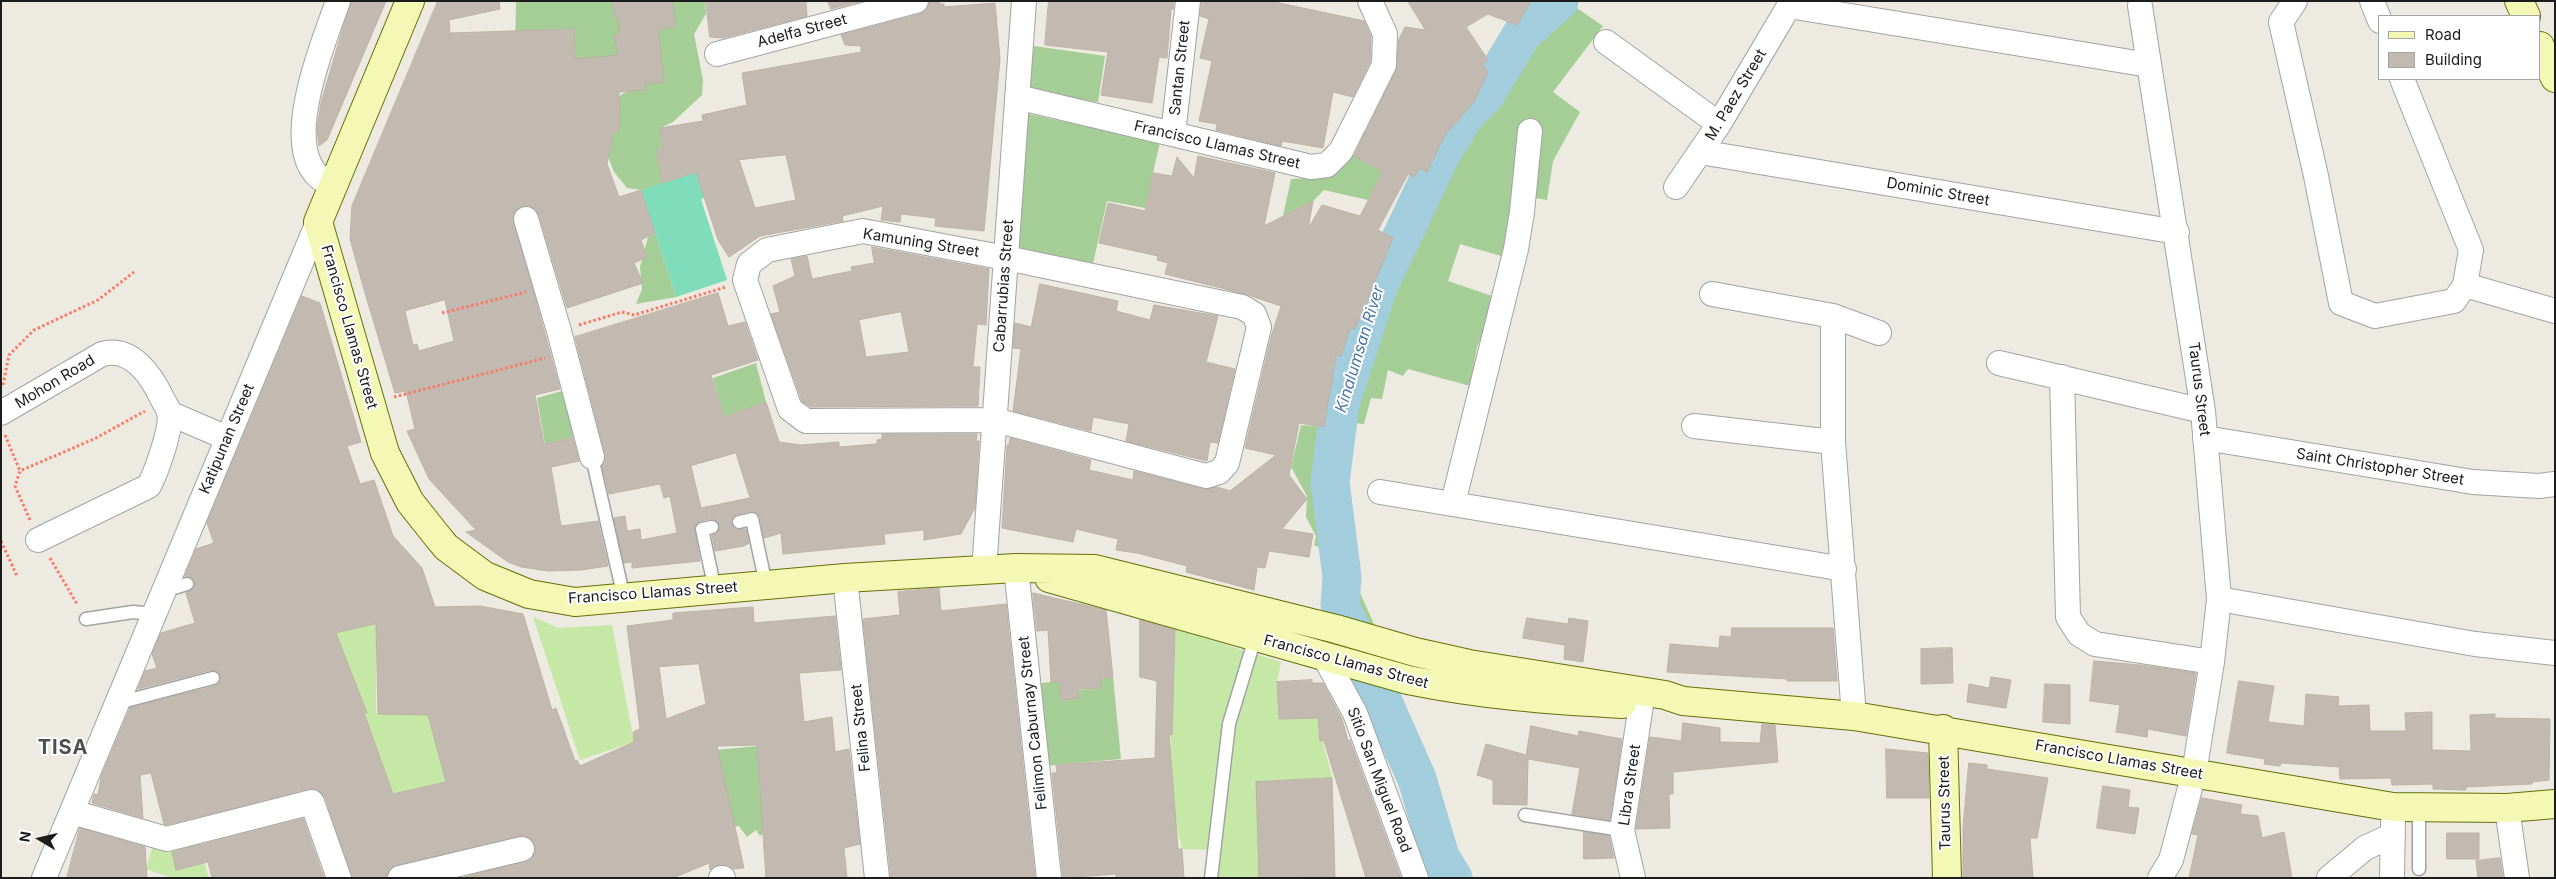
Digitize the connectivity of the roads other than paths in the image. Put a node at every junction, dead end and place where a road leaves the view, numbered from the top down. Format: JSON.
{"nodes":[{"id":1,"x":338,"y":1,"type":"edge"},
{"id":2,"x":410,"y":1,"type":"edge"},
{"id":3,"x":916,"y":1,"type":"edge"},
{"id":4,"x":1024,"y":1,"type":"edge"},
{"id":5,"x":1188,"y":1,"type":"edge"},
{"id":6,"x":1370,"y":1,"type":"edge"},
{"id":7,"x":2295,"y":1,"type":"edge"},
{"id":8,"x":2372,"y":1,"type":"edge"},
{"id":9,"x":2519,"y":1,"type":"edge"},
{"id":10,"x":1790,"y":4,"type":"edge"},
{"id":11,"x":2140,"y":6,"type":"dead end"},
{"id":12,"x":2526,"y":15,"type":"edge"},
{"id":13,"x":2378,"y":16,"type":"edge"},
{"id":14,"x":1606,"y":42,"type":"dead end"},
{"id":15,"x":2541,"y":48,"type":"edge"},
{"id":16,"x":717,"y":54,"type":"dead end"},
{"id":17,"x":2149,"y":65,"type":"junction"},
{"id":18,"x":2555,"y":78,"type":"edge"},
{"id":19,"x":2402,"y":80,"type":"edge"},
{"id":20,"x":1017,"y":97,"type":"junction"},
{"id":21,"x":1719,"y":124,"type":"junction"},
{"id":22,"x":1530,"y":131,"type":"dead end"},
{"id":23,"x":1172,"y":134,"type":"junction"},
{"id":24,"x":1700,"y":152,"type":"junction"},
{"id":25,"x":333,"y":184,"type":"junction"},
{"id":26,"x":1676,"y":187,"type":"dead end"},
{"id":27,"x":526,"y":219,"type":"dead end"},
{"id":28,"x":318,"y":222,"type":"junction"},
{"id":29,"x":2176,"y":232,"type":"junction"},
{"id":30,"x":1006,"y":258,"type":"junction"},
{"id":31,"x":2465,"y":285,"type":"junction"},
{"id":32,"x":1712,"y":294,"type":"dead end"},
{"id":33,"x":2555,"y":311,"type":"edge"},
{"id":34,"x":1833,"y":316,"type":"junction"},
{"id":35,"x":1879,"y":333,"type":"dead end"},
{"id":36,"x":1999,"y":363,"type":"dead end"},
{"id":37,"x":2062,"y":377,"type":"junction"},
{"id":38,"x":166,"y":407,"type":"junction"},
{"id":39,"x":2203,"y":411,"type":"junction"},
{"id":40,"x":1,"y":413,"type":"edge"},
{"id":41,"x":995,"y":420,"type":"junction"},
{"id":42,"x":1694,"y":426,"type":"dead end"},
{"id":43,"x":227,"y":438,"type":"junction"},
{"id":44,"x":2205,"y":438,"type":"junction"},
{"id":45,"x":1833,"y":442,"type":"junction"},
{"id":46,"x":592,"y":457,"type":"joint"},
{"id":47,"x":2555,"y":484,"type":"edge"},
{"id":48,"x":1380,"y":492,"type":"dead end"},
{"id":49,"x":1453,"y":503,"type":"junction"},
{"id":50,"x":739,"y":522,"type":"dead end"},
{"id":51,"x":712,"y":527,"type":"dead end"},
{"id":52,"x":38,"y":540,"type":"road end"},
{"id":53,"x":1016,"y":568,"type":"junction"},
{"id":54,"x":1844,"y":569,"type":"junction"},
{"id":55,"x":984,"y":570,"type":"junction"},
{"id":56,"x":845,"y":578,"type":"junction"},
{"id":57,"x":187,"y":584,"type":"dead end"},
{"id":58,"x":766,"y":585,"type":"junction"},
{"id":59,"x":715,"y":590,"type":"junction"},
{"id":60,"x":164,"y":591,"type":"junction"},
{"id":61,"x":624,"y":598,"type":"junction"},
{"id":62,"x":2219,"y":599,"type":"junction"},
{"id":63,"x":155,"y":614,"type":"junction"},
{"id":64,"x":86,"y":619,"type":"road end"},
{"id":65,"x":1255,"y":638,"type":"junction"},
{"id":66,"x":2555,"y":653,"type":"edge"},
{"id":67,"x":1331,"y":659,"type":"junction"},
{"id":68,"x":2212,"y":662,"type":"junction"},
{"id":69,"x":213,"y":678,"type":"dead end"},
{"id":70,"x":1642,"y":699,"type":"junction"},
{"id":71,"x":118,"y":703,"type":"junction"},
{"id":72,"x":1854,"y":716,"type":"junction"},
{"id":73,"x":1944,"y":729,"type":"junction"},
{"id":74,"x":2194,"y":773,"type":"junction"},
{"id":75,"x":2555,"y":804,"type":"edge"},
{"id":76,"x":2406,"y":807,"type":"junction"},
{"id":77,"x":2507,"y":808,"type":"junction"},
{"id":78,"x":72,"y":812,"type":"junction"},
{"id":79,"x":1525,"y":815,"type":"dead end"},
{"id":80,"x":1622,"y":830,"type":"junction"},
{"id":81,"x":2393,"y":835,"type":"junction"},
{"id":82,"x":522,"y":849,"type":"dead end"},
{"id":83,"x":2419,"y":869,"type":"dead end"},
{"id":84,"x":44,"y":878,"type":"edge"},
{"id":85,"x":339,"y":878,"type":"edge"},
{"id":86,"x":400,"y":878,"type":"edge"},
{"id":87,"x":877,"y":878,"type":"edge"},
{"id":88,"x":1049,"y":878,"type":"edge"},
{"id":89,"x":1211,"y":878,"type":"edge"},
{"id":90,"x":1416,"y":878,"type":"edge"},
{"id":91,"x":1634,"y":878,"type":"edge"},
{"id":92,"x":1947,"y":878,"type":"edge"},
{"id":93,"x":2160,"y":878,"type":"edge"},
{"id":94,"x":2329,"y":878,"type":"edge"},
{"id":95,"x":2392,"y":878,"type":"edge"},
{"id":96,"x":2517,"y":878,"type":"edge"}],
"edges":[{"from":1,"to":25,"type":"street"},
{"from":2,"to":25,"type":"main road","name":"Katipunan Street"},
{"from":3,"to":16,"type":"street","name":"Adelfa Street"},
{"from":4,"to":20,"type":"street","name":"Cabarrubias Street"},
{"from":5,"to":23,"type":"street","name":"Santan Street"},
{"from":6,"to":23,"type":"street","name":"Francisco Llamas Street"},
{"from":7,"to":31,"type":"street"},
{"from":8,"to":13,"type":"street"},
{"from":9,"to":12,"type":"main road"},
{"from":10,"to":17,"type":"street"},
{"from":10,"to":21,"type":"street","name":"M. Paez Street"},
{"from":11,"to":17,"type":"street","name":"Taurus Street"},
{"from":14,"to":21,"type":"street"},
{"from":15,"to":18,"type":"main road"},
{"from":17,"to":29,"type":"street","name":"Taurus Street"},
{"from":19,"to":31,"type":"street"},
{"from":20,"to":23,"type":"street","name":"Francisco Llamas Street"},
{"from":20,"to":30,"type":"street","name":"Cabarrubias Street"},
{"from":21,"to":24,"type":"street","name":"M. Paez Street"},
{"from":22,"to":49,"type":"street"},
{"from":24,"to":26,"type":"street","name":"M. Paez Street"},
{"from":24,"to":29,"type":"street","name":"Dominic Street"},
{"from":25,"to":28,"type":"main road","name":"Katipunan Street"},
{"from":27,"to":46,"type":"street"},
{"from":28,"to":43,"type":"street","name":"Katipunan Street"},
{"from":28,"to":61,"type":"main road","name":"Francisco Llamas Street"},
{"from":29,"to":39,"type":"street","name":"Taurus Street"},
{"from":30,"to":41,"type":"street","name":"Cabarrubias Street"},
{"from":30,"to":41,"type":"street","name":"Kamuning Street"},
{"from":30,"to":41,"type":"street","name":"Kamuning Street"},
{"from":31,"to":33,"type":"street"},
{"from":32,"to":34,"type":"street"},
{"from":34,"to":35,"type":"street"},
{"from":34,"to":45,"type":"street"},
{"from":36,"to":37,"type":"street"},
{"from":37,"to":39,"type":"street"},
{"from":37,"to":68,"type":"street"},
{"from":38,"to":40,"type":"street","name":"Mohon Road"},
{"from":38,"to":43,"type":"street"},
{"from":38,"to":52,"type":"street"},
{"from":39,"to":44,"type":"street","name":"Taurus Street"},
{"from":41,"to":55,"type":"street","name":"Cabarrubias Street"},
{"from":42,"to":45,"type":"street"},
{"from":43,"to":60,"type":"street","name":"Katipunan Street"},
{"from":44,"to":47,"type":"street","name":"Saint Christopher Street"},
{"from":44,"to":62,"type":"street","name":"Taurus Street"},
{"from":45,"to":54,"type":"street"},
{"from":46,"to":61,"type":"lane"},
{"from":48,"to":49,"type":"street"},
{"from":49,"to":54,"type":"street"},
{"from":50,"to":58,"type":"lane"},
{"from":51,"to":59,"type":"lane"},
{"from":53,"to":55,"type":"main road","name":"Francisco Llamas Street"},
{"from":53,"to":65,"type":"main road","name":"Francisco Llamas Street"},
{"from":53,"to":70,"type":"main road","name":"Francisco Llamas Street"},
{"from":53,"to":88,"type":"street","name":"Felimon Caburnay Street"},
{"from":54,"to":72,"type":"street"},
{"from":55,"to":56,"type":"main road","name":"Francisco Llamas Street"},
{"from":56,"to":58,"type":"main road","name":"Francisco Llamas Street"},
{"from":56,"to":87,"type":"street","name":"Felina Street"},
{"from":57,"to":60,"type":"lane"},
{"from":58,"to":59,"type":"main road","name":"Francisco Llamas Street"},
{"from":59,"to":61,"type":"main road","name":"Francisco Llamas Street"},
{"from":60,"to":63,"type":"street","name":"Katipunan Street"},
{"from":62,"to":66,"type":"street"},
{"from":62,"to":68,"type":"street","name":"Taurus Street"},
{"from":63,"to":64,"type":"lane"},
{"from":63,"to":71,"type":"street","name":"Katipunan Street"},
{"from":65,"to":67,"type":"main road","name":"Francisco Llamas Street"},
{"from":65,"to":89,"type":"lane"},
{"from":67,"to":70,"type":"main road","name":"Francisco Llamas Street"},
{"from":67,"to":90,"type":"street","name":"Sitio San Miguel Road"},
{"from":68,"to":74,"type":"street","name":"Taurus Street"},
{"from":69,"to":71,"type":"lane"},
{"from":70,"to":72,"type":"main road","name":"Francisco Llamas Street"},
{"from":70,"to":80,"type":"street","name":"Libra Street"},
{"from":71,"to":78,"type":"street","name":"Katipunan Street"},
{"from":72,"to":73,"type":"main road","name":"Francisco Llamas Street"},
{"from":73,"to":74,"type":"main road","name":"Francisco Llamas Street"},
{"from":73,"to":92,"type":"main road","name":"Taurus Street"},
{"from":74,"to":76,"type":"main road","name":"Francisco Llamas Street"},
{"from":74,"to":93,"type":"street","name":"Taurus Street"},
{"from":75,"to":77,"type":"main road","name":"Francisco Llamas Street"},
{"from":76,"to":77,"type":"main road","name":"Francisco Llamas Street"},
{"from":76,"to":81,"type":"street"},
{"from":76,"to":83,"type":"lane"},
{"from":77,"to":96,"type":"street"},
{"from":78,"to":84,"type":"street","name":"Katipunan Street"},
{"from":78,"to":85,"type":"street"},
{"from":79,"to":80,"type":"lane"},
{"from":80,"to":91,"type":"street","name":"Libra Street"},
{"from":81,"to":94,"type":"street"},
{"from":81,"to":95,"type":"street"},
{"from":82,"to":86,"type":"street"}]}
